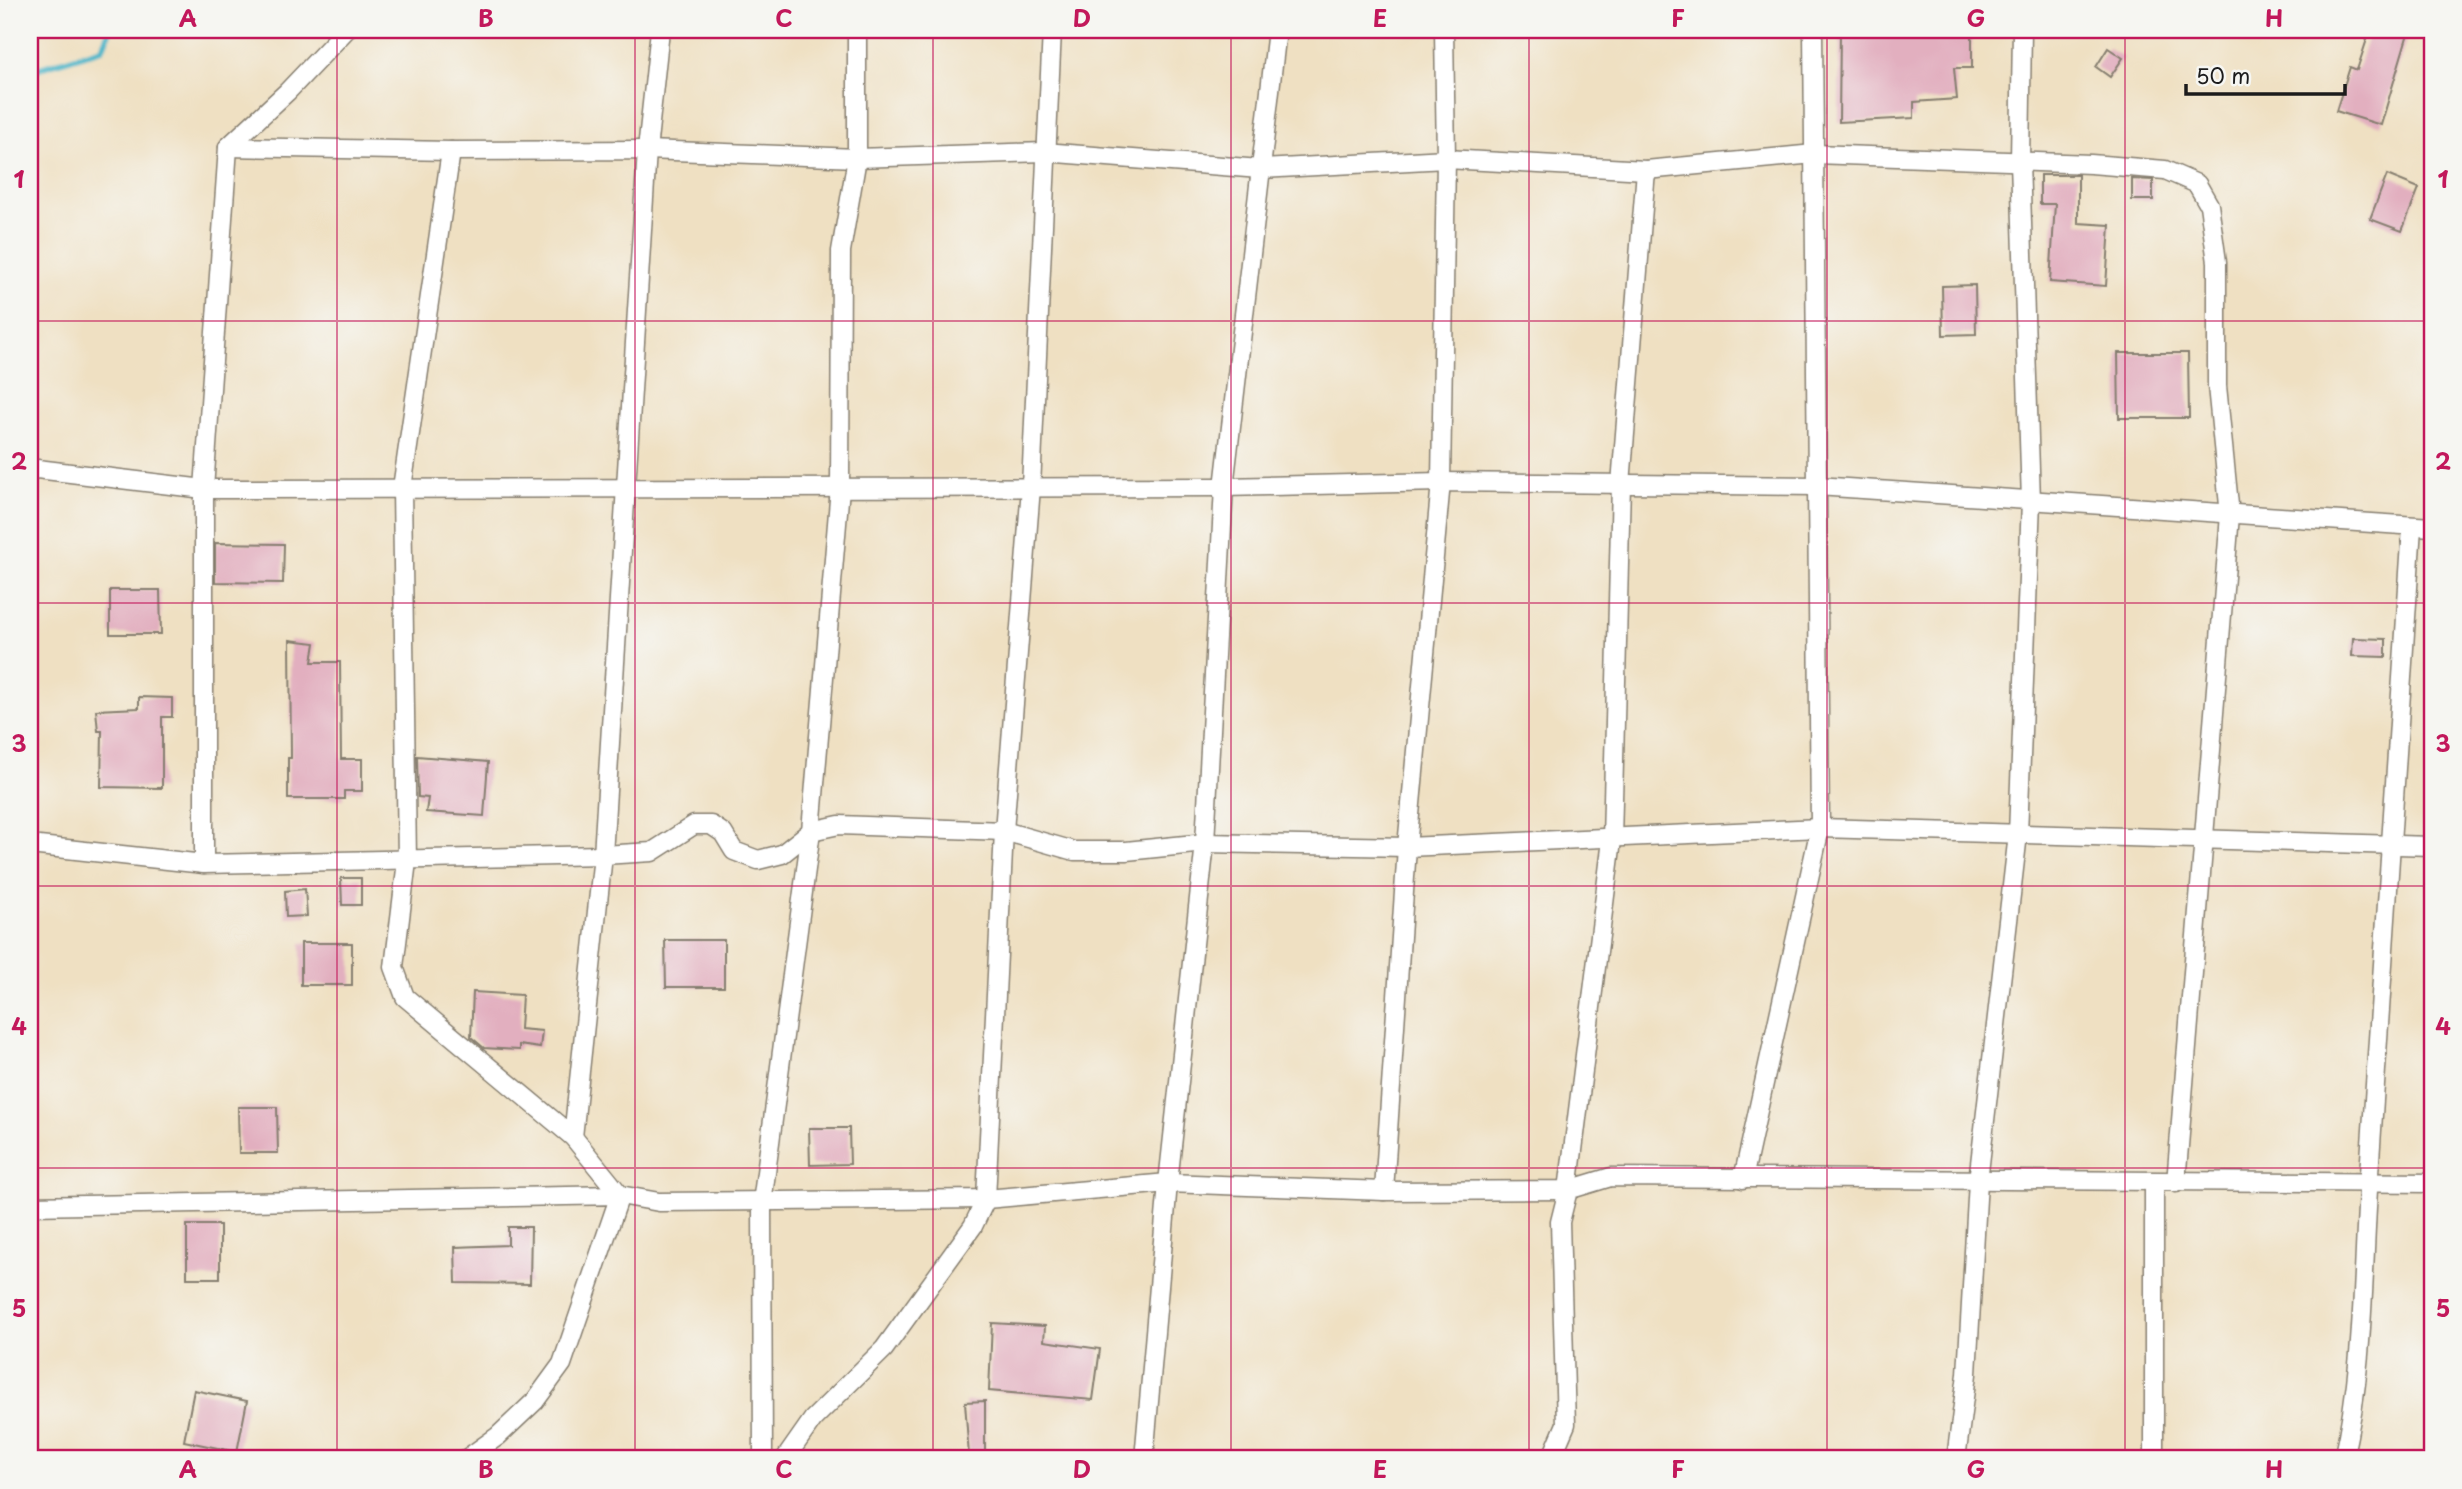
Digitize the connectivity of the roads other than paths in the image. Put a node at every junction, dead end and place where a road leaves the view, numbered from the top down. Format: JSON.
{"nodes":[{"id":1,"x":346,"y":30,"type":"edge"},
{"id":2,"x":660,"y":30,"type":"edge"},
{"id":3,"x":857,"y":30,"type":"edge"},
{"id":4,"x":1052,"y":30,"type":"edge"},
{"id":5,"x":1277,"y":30,"type":"edge"},
{"id":6,"x":1444,"y":30,"type":"edge"},
{"id":7,"x":1813,"y":30,"type":"edge"},
{"id":8,"x":2022,"y":30,"type":"edge"},
{"id":9,"x":228,"y":146,"type":"junction"},
{"id":10,"x":647,"y":150,"type":"junction"},
{"id":11,"x":451,"y":151,"type":"junction"},
{"id":12,"x":1044,"y":152,"type":"junction"},
{"id":13,"x":1814,"y":154,"type":"junction"},
{"id":14,"x":857,"y":158,"type":"junction"},
{"id":15,"x":1446,"y":159,"type":"junction"},
{"id":16,"x":2020,"y":161,"type":"junction"},
{"id":17,"x":1261,"y":169,"type":"junction"},
{"id":18,"x":1646,"y":170,"type":"junction"},
{"id":19,"x":30,"y":471,"type":"edge"},
{"id":20,"x":1441,"y":482,"type":"junction"},
{"id":21,"x":1620,"y":484,"type":"junction"},
{"id":22,"x":1817,"y":486,"type":"junction"},
{"id":23,"x":1031,"y":487,"type":"junction"},
{"id":24,"x":1224,"y":487,"type":"junction"},
{"id":25,"x":402,"y":488,"type":"junction"},
{"id":26,"x":627,"y":488,"type":"junction"},
{"id":27,"x":840,"y":488,"type":"junction"},
{"id":28,"x":204,"y":489,"type":"junction"},
{"id":29,"x":2031,"y":501,"type":"junction"},
{"id":30,"x":2230,"y":515,"type":"junction"},
{"id":31,"x":2412,"y":527,"type":"junction"},
{"id":32,"x":2432,"y":527,"type":"edge"},
{"id":33,"x":1820,"y":828,"type":"junction"},
{"id":34,"x":811,"y":831,"type":"junction"},
{"id":35,"x":1004,"y":831,"type":"junction"},
{"id":36,"x":2018,"y":834,"type":"junction"},
{"id":37,"x":1612,"y":840,"type":"junction"},
{"id":38,"x":2201,"y":840,"type":"junction"},
{"id":39,"x":34,"y":842,"type":"edge"},
{"id":40,"x":1205,"y":843,"type":"junction"},
{"id":41,"x":2393,"y":846,"type":"junction"},
{"id":42,"x":2432,"y":846,"type":"edge"},
{"id":43,"x":1407,"y":847,"type":"junction"},
{"id":44,"x":603,"y":855,"type":"junction"},
{"id":45,"x":407,"y":861,"type":"junction"},
{"id":46,"x":204,"y":864,"type":"junction"},
{"id":47,"x":573,"y":1137,"type":"junction"},
{"id":48,"x":1743,"y":1179,"type":"junction"},
{"id":49,"x":1978,"y":1181,"type":"junction"},
{"id":50,"x":1168,"y":1183,"type":"junction"},
{"id":51,"x":2154,"y":1183,"type":"junction"},
{"id":52,"x":2176,"y":1183,"type":"junction"},
{"id":53,"x":2432,"y":1183,"type":"edge"},
{"id":54,"x":2368,"y":1185,"type":"junction"},
{"id":55,"x":1568,"y":1190,"type":"junction"},
{"id":56,"x":1384,"y":1191,"type":"junction"},
{"id":57,"x":620,"y":1195,"type":"junction"},
{"id":58,"x":986,"y":1199,"type":"junction"},
{"id":59,"x":762,"y":1203,"type":"junction"},
{"id":60,"x":30,"y":1206,"type":"edge"},
{"id":61,"x":466,"y":1459,"type":"edge"},
{"id":62,"x":763,"y":1459,"type":"edge"},
{"id":63,"x":785,"y":1459,"type":"edge"},
{"id":64,"x":1144,"y":1459,"type":"edge"},
{"id":65,"x":1551,"y":1459,"type":"edge"},
{"id":66,"x":1956,"y":1459,"type":"edge"},
{"id":67,"x":2154,"y":1459,"type":"edge"},
{"id":68,"x":2343,"y":1459,"type":"edge"}],
"edges":[{"from":1,"to":9,"type":"street"},
{"from":2,"to":10,"type":"street"},
{"from":3,"to":14,"type":"street"},
{"from":4,"to":12,"type":"street"},
{"from":5,"to":17,"type":"street"},
{"from":6,"to":15,"type":"street"},
{"from":7,"to":13,"type":"street"},
{"from":8,"to":16,"type":"street"},
{"from":9,"to":11,"type":"street"},
{"from":9,"to":28,"type":"street"},
{"from":10,"to":11,"type":"street"},
{"from":10,"to":14,"type":"street"},
{"from":10,"to":26,"type":"street"},
{"from":11,"to":25,"type":"street"},
{"from":12,"to":14,"type":"street"},
{"from":12,"to":17,"type":"street"},
{"from":12,"to":23,"type":"street"},
{"from":13,"to":16,"type":"street"},
{"from":13,"to":18,"type":"street"},
{"from":13,"to":22,"type":"street"},
{"from":14,"to":27,"type":"street"},
{"from":15,"to":17,"type":"street"},
{"from":15,"to":18,"type":"street"},
{"from":15,"to":20,"type":"street"},
{"from":16,"to":29,"type":"street"},
{"from":16,"to":30,"type":"street"},
{"from":17,"to":24,"type":"street"},
{"from":18,"to":21,"type":"street"},
{"from":19,"to":28,"type":"street"},
{"from":20,"to":21,"type":"street"},
{"from":20,"to":24,"type":"street"},
{"from":20,"to":43,"type":"street"},
{"from":21,"to":22,"type":"street"},
{"from":21,"to":37,"type":"street"},
{"from":22,"to":29,"type":"street"},
{"from":22,"to":33,"type":"street"},
{"from":23,"to":24,"type":"street"},
{"from":23,"to":27,"type":"street"},
{"from":23,"to":35,"type":"street"},
{"from":24,"to":40,"type":"street"},
{"from":25,"to":26,"type":"street"},
{"from":25,"to":28,"type":"street"},
{"from":25,"to":45,"type":"street"},
{"from":26,"to":27,"type":"street"},
{"from":26,"to":44,"type":"street"},
{"from":27,"to":34,"type":"street"},
{"from":28,"to":46,"type":"street"},
{"from":29,"to":30,"type":"street"},
{"from":29,"to":36,"type":"street"},
{"from":30,"to":31,"type":"street"},
{"from":30,"to":38,"type":"street"},
{"from":31,"to":32,"type":"street"},
{"from":31,"to":41,"type":"street"},
{"from":33,"to":36,"type":"street"},
{"from":33,"to":37,"type":"street"},
{"from":33,"to":48,"type":"street"},
{"from":34,"to":35,"type":"street"},
{"from":34,"to":44,"type":"street"},
{"from":34,"to":59,"type":"street"},
{"from":35,"to":40,"type":"street"},
{"from":35,"to":58,"type":"street"},
{"from":36,"to":38,"type":"street"},
{"from":36,"to":49,"type":"street"},
{"from":37,"to":43,"type":"street"},
{"from":37,"to":55,"type":"street"},
{"from":38,"to":41,"type":"street"},
{"from":38,"to":52,"type":"street"},
{"from":39,"to":46,"type":"street"},
{"from":40,"to":43,"type":"street"},
{"from":40,"to":50,"type":"street"},
{"from":41,"to":42,"type":"street"},
{"from":41,"to":54,"type":"street"},
{"from":43,"to":56,"type":"street"},
{"from":44,"to":45,"type":"street"},
{"from":44,"to":47,"type":"street"},
{"from":45,"to":46,"type":"street"},
{"from":45,"to":47,"type":"street"},
{"from":47,"to":57,"type":"street"},
{"from":48,"to":49,"type":"street"},
{"from":48,"to":55,"type":"street"},
{"from":49,"to":51,"type":"street"},
{"from":49,"to":66,"type":"street"},
{"from":50,"to":56,"type":"street"},
{"from":50,"to":58,"type":"street"},
{"from":50,"to":64,"type":"street"},
{"from":51,"to":52,"type":"street"},
{"from":51,"to":67,"type":"street"},
{"from":52,"to":54,"type":"street"},
{"from":53,"to":54,"type":"street"},
{"from":54,"to":68,"type":"street"},
{"from":55,"to":56,"type":"street"},
{"from":55,"to":65,"type":"street"},
{"from":57,"to":59,"type":"street"},
{"from":57,"to":60,"type":"street"},
{"from":57,"to":61,"type":"street"},
{"from":58,"to":59,"type":"street"},
{"from":58,"to":63,"type":"street"},
{"from":59,"to":62,"type":"street"}]}
